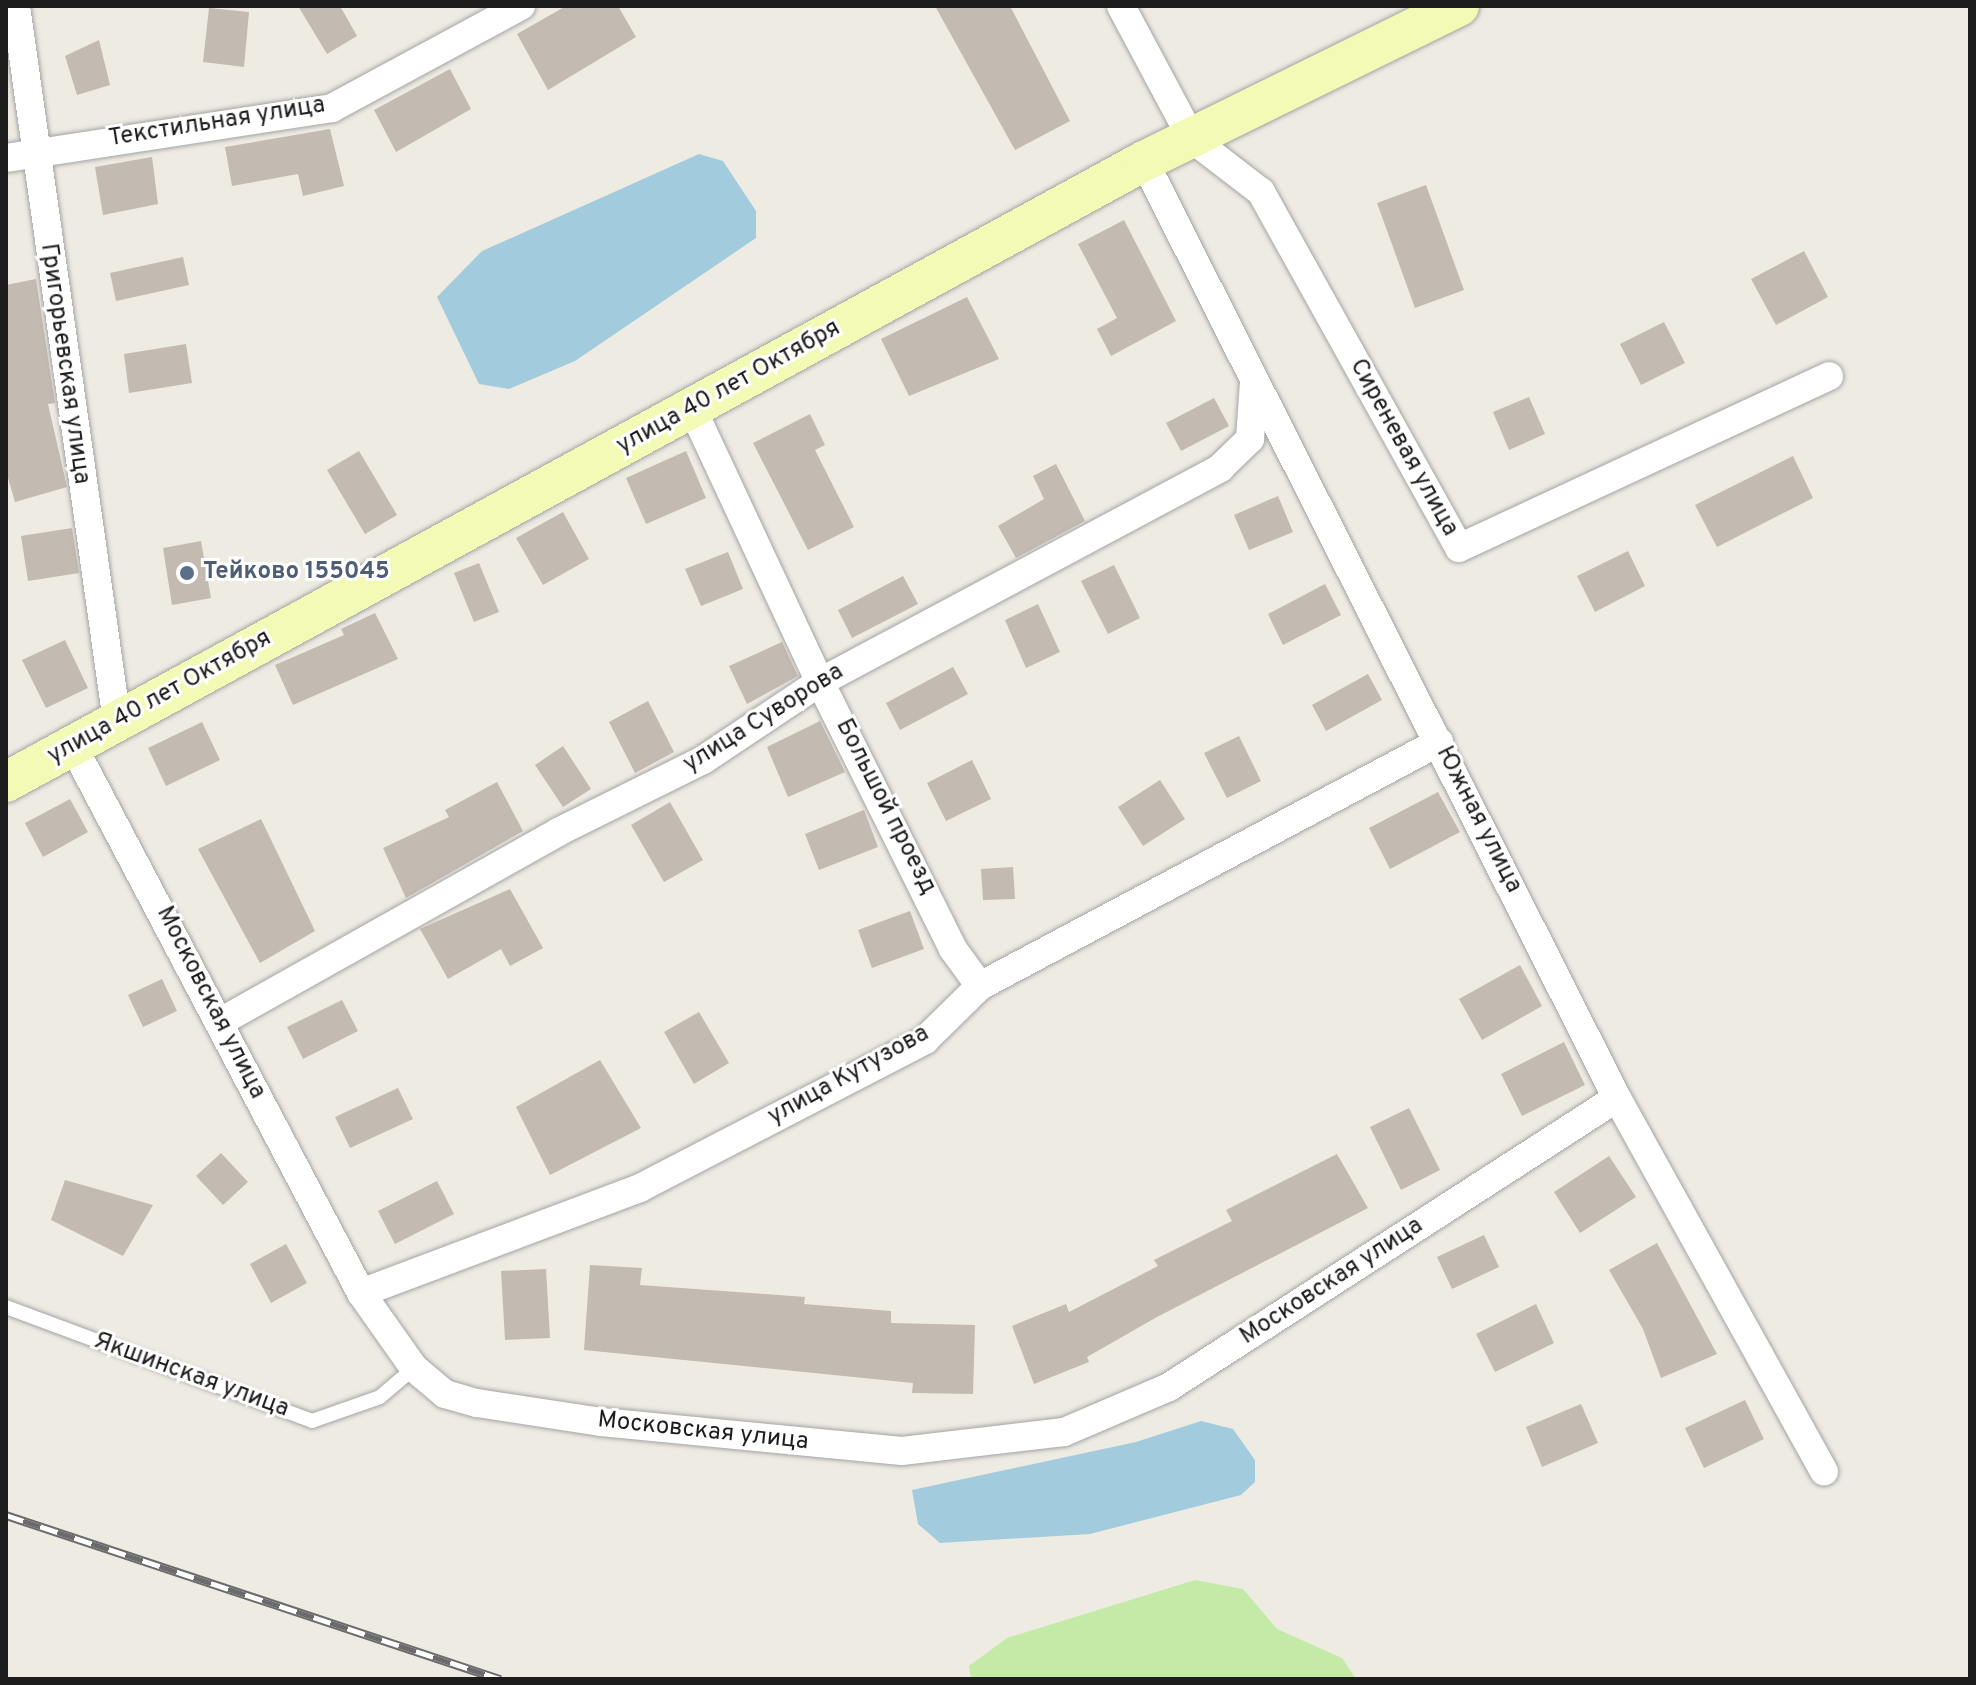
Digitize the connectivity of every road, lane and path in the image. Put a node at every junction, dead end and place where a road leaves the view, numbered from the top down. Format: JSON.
{"nodes":[{"id":1,"x":16,"y":6,"type":"edge"},
{"id":2,"x":521,"y":6,"type":"edge"},
{"id":3,"x":1121,"y":6,"type":"edge"},
{"id":4,"x":1459,"y":6,"type":"edge"},
{"id":5,"x":1192,"y":139,"type":"junction"},
{"id":6,"x":20,"y":155,"type":"edge"},
{"id":7,"x":1144,"y":161,"type":"junction"},
{"id":8,"x":1829,"y":376,"type":"dead end"},
{"id":9,"x":1254,"y":379,"type":"junction"},
{"id":10,"x":692,"y":408,"type":"junction"},
{"id":11,"x":820,"y":682,"type":"junction"},
{"id":12,"x":117,"y":722,"type":"junction"},
{"id":13,"x":1439,"y":742,"type":"junction"},
{"id":14,"x":73,"y":746,"type":"junction"},
{"id":15,"x":6,"y":782,"type":"edge"},
{"id":16,"x":980,"y":986,"type":"junction"},
{"id":17,"x":220,"y":1022,"type":"junction"},
{"id":18,"x":1617,"y":1098,"type":"junction"},
{"id":19,"x":361,"y":1293,"type":"junction"},
{"id":20,"x":6,"y":1307,"type":"edge"},
{"id":21,"x":414,"y":1368,"type":"junction"},
{"id":22,"x":1824,"y":1472,"type":"dead end"}],
"edges":[{"from":1,"to":6,"type":"street","name":"Григорьевская улица"},
{"from":2,"to":6,"type":"street","name":"Текстильная улица"},
{"from":3,"to":5,"type":"street"},
{"from":4,"to":5,"type":"street","name":"улица 40 лет Октября"},
{"from":5,"to":7,"type":"street","name":"улица 40 лет Октября"},
{"from":5,"to":8,"type":"street","name":"Сиреневая улица"},
{"from":6,"to":12,"type":"street","name":"Григорьевская улица"},
{"from":7,"to":9,"type":"street","name":"Южная улица"},
{"from":7,"to":10,"type":"street","name":"улица 40 лет Октября"},
{"from":9,"to":11,"type":"street","name":"улица Суворова"},
{"from":9,"to":13,"type":"street","name":"Южная улица"},
{"from":10,"to":11,"type":"street","name":"Большой проезд"},
{"from":10,"to":12,"type":"street","name":"улица 40 лет Октября"},
{"from":11,"to":16,"type":"street","name":"Большой проезд"},
{"from":11,"to":17,"type":"street","name":"улица Суворова"},
{"from":12,"to":14,"type":"street","name":"улица 40 лет Октября"},
{"from":13,"to":16,"type":"street","name":"улица Кутузова"},
{"from":13,"to":18,"type":"street","name":"Южная улица"},
{"from":14,"to":15,"type":"street","name":"улица 40 лет Октября"},
{"from":14,"to":17,"type":"street","name":"Московская улица"},
{"from":16,"to":19,"type":"street","name":"улица Кутузова"},
{"from":17,"to":19,"type":"street","name":"Московская улица"},
{"from":18,"to":21,"type":"street","name":"Московская улица"},
{"from":18,"to":22,"type":"street","name":"Южная улица"},
{"from":19,"to":21,"type":"street","name":"Московская улица"},
{"from":20,"to":21,"type":"lane","name":"Якшинская улица"}]}
